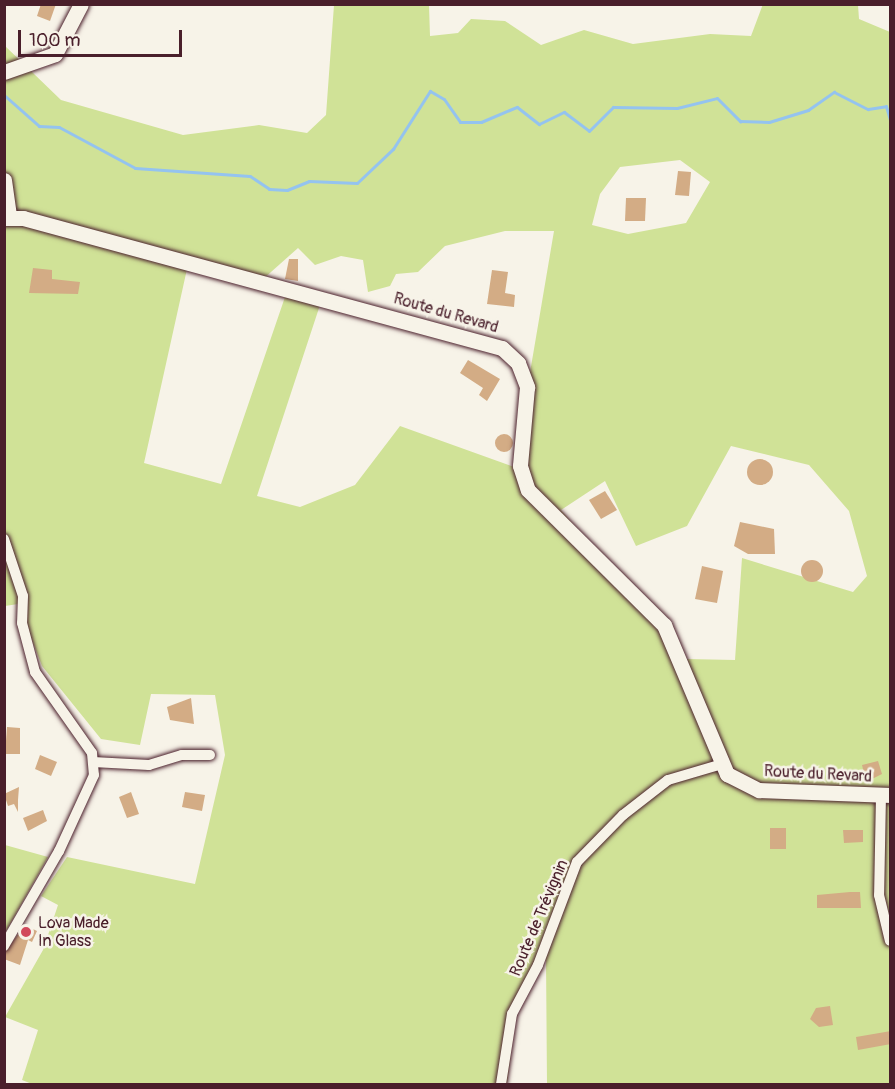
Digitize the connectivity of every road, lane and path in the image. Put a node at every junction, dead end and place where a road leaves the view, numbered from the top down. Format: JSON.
{"nodes":[{"id":1,"x":81,"y":4,"type":"edge"},
{"id":2,"x":4,"y":72,"type":"edge"},
{"id":3,"x":4,"y":180,"type":"edge"},
{"id":4,"x":6,"y":216,"type":"edge"},
{"id":5,"x":4,"y":540,"type":"edge"},
{"id":6,"x":210,"y":756,"type":"dead end"},
{"id":7,"x":93,"y":762,"type":"junction"},
{"id":8,"x":719,"y":765,"type":"junction"},
{"id":9,"x":886,"y":795,"type":"edge"},
{"id":10,"x":891,"y":941,"type":"edge"},
{"id":11,"x":4,"y":946,"type":"edge"},
{"id":12,"x":501,"y":1084,"type":"edge"}],
"edges":[{"from":1,"to":2,"type":"main road"},
{"from":3,"to":4,"type":"main road"},
{"from":4,"to":8,"type":"main road","name":"Route du Revard"},
{"from":5,"to":7,"type":"street"},
{"from":6,"to":7,"type":"street"},
{"from":7,"to":11,"type":"street"},
{"from":8,"to":9,"type":"main road","name":"Route du Revard"},
{"from":8,"to":12,"type":"street","name":"Route de Trévignin"},
{"from":9,"to":10,"type":"street"}]}
